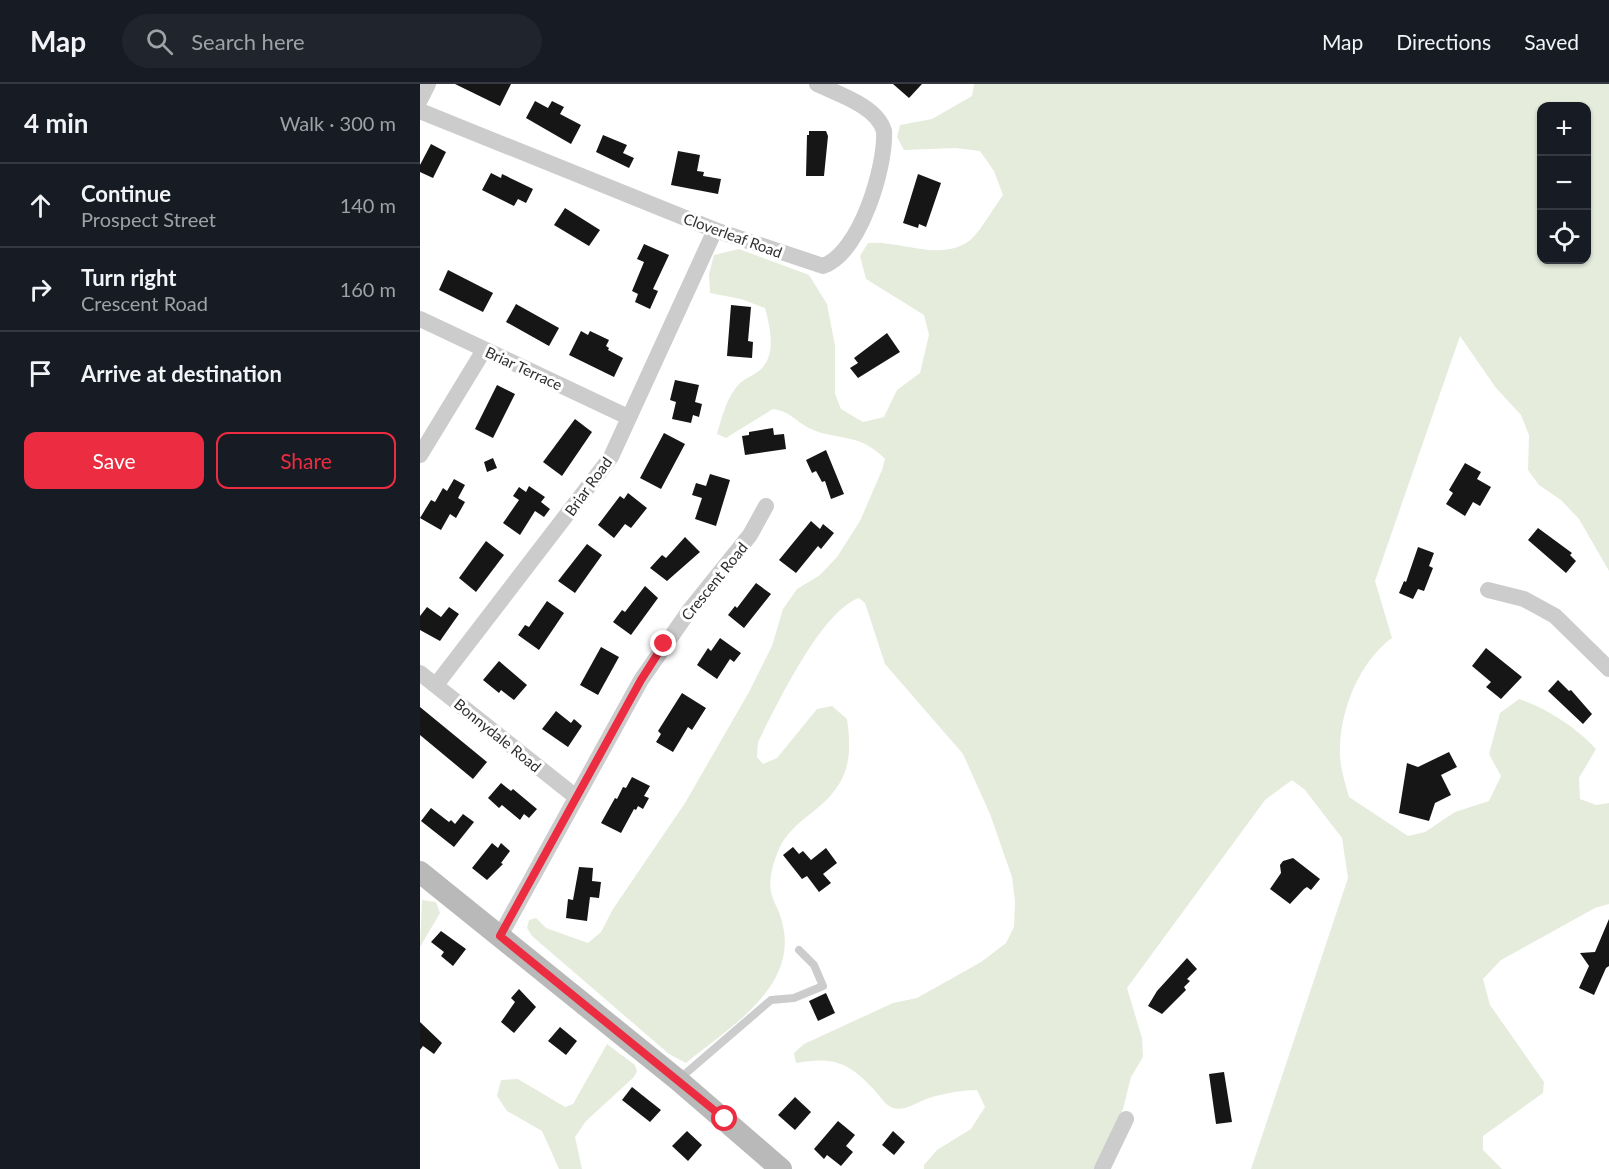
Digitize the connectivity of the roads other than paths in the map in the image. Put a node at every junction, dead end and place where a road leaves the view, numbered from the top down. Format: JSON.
{"nodes":[{"id":1,"x":428,"y":84,"type":"edge"},
{"id":2,"x":816,"y":84,"type":"edge"},
{"id":3,"x":420,"y":100,"type":"edge"},
{"id":4,"x":420,"y":111,"type":"edge"},
{"id":5,"x":716,"y":230,"type":"junction"},
{"id":6,"x":420,"y":319,"type":"edge"},
{"id":7,"x":484,"y":350,"type":"junction"},
{"id":8,"x":628,"y":417,"type":"junction"},
{"id":9,"x":420,"y":455,"type":"edge"},
{"id":10,"x":766,"y":506,"type":"dead end"},
{"id":11,"x":1488,"y":590,"type":"dead end"},
{"id":12,"x":1609,"y":669,"type":"edge"},
{"id":13,"x":420,"y":673,"type":"edge"},
{"id":14,"x":436,"y":686,"type":"junction"},
{"id":15,"x":576,"y":797,"type":"junction"},
{"id":16,"x":420,"y":872,"type":"edge"},
{"id":17,"x":500,"y":936,"type":"junction"},
{"id":18,"x":799,"y":950,"type":"dead end"},
{"id":19,"x":678,"y":1080,"type":"junction"},
{"id":20,"x":1126,"y":1119,"type":"dead end"},
{"id":21,"x":781,"y":1169,"type":"edge"},
{"id":22,"x":1102,"y":1169,"type":"edge"}],
"edges":[{"from":1,"to":3,"type":"street"},
{"from":2,"to":5,"type":"street","name":"Cloverleaf Road"},
{"from":4,"to":5,"type":"street","name":"Cloverleaf Road"},
{"from":5,"to":8,"type":"street","name":"Briar Road"},
{"from":6,"to":7,"type":"street","name":"Briar Terrace"},
{"from":7,"to":8,"type":"street","name":"Briar Terrace"},
{"from":7,"to":9,"type":"street"},
{"from":8,"to":14,"type":"street","name":"Briar Road"},
{"from":10,"to":15,"type":"street","name":"Crescent Road"},
{"from":11,"to":12,"type":"street"},
{"from":13,"to":14,"type":"street","name":"Bonnydale Road"},
{"from":14,"to":15,"type":"street","name":"Bonnydale Road"},
{"from":15,"to":17,"type":"street","name":"Crescent Road"},
{"from":16,"to":17,"type":"main road"},
{"from":17,"to":19,"type":"main road"},
{"from":18,"to":19,"type":"lane"},
{"from":19,"to":21,"type":"main road"},
{"from":20,"to":22,"type":"street"}]}
